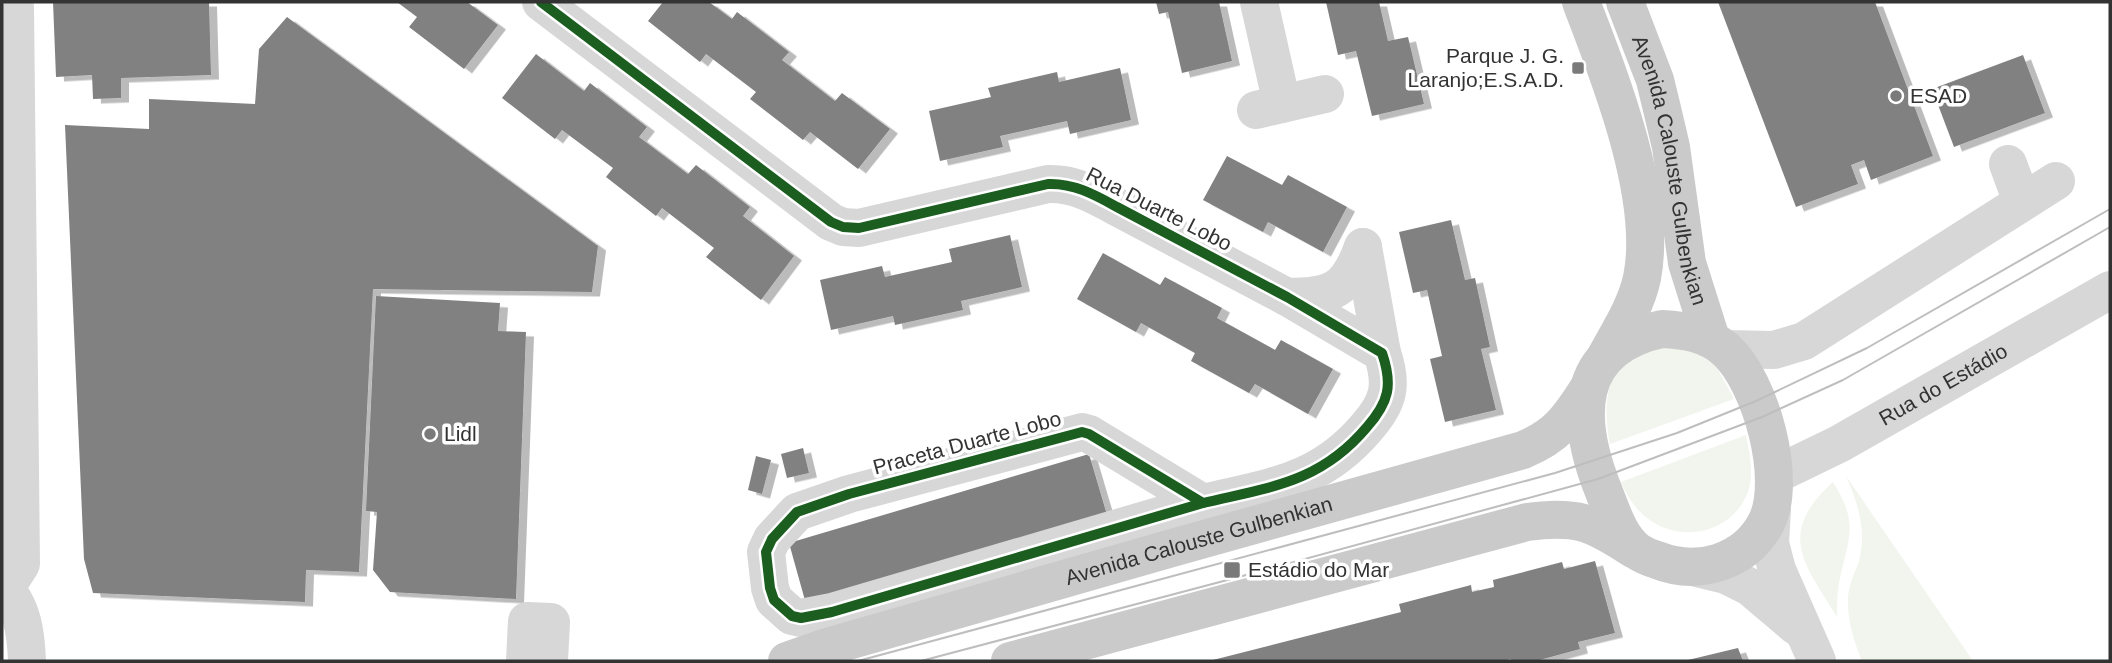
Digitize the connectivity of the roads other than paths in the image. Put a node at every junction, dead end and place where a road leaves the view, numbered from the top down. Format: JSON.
{"nodes":[{"id":1,"x":541,"y":2,"type":"edge"},
{"id":2,"x":1259,"y":2,"type":"edge"},
{"id":3,"x":1581,"y":2,"type":"edge"},
{"id":4,"x":1625,"y":2,"type":"edge"},
{"id":5,"x":15,"y":7,"type":"dead end"},
{"id":6,"x":1325,"y":94,"type":"dead end"},
{"id":7,"x":2008,"y":164,"type":"dead end"},
{"id":8,"x":2056,"y":181,"type":"dead end"},
{"id":9,"x":2022,"y":202,"type":"junction"},
{"id":10,"x":2110,"y":290,"type":"edge"},
{"id":11,"x":1287,"y":297,"type":"junction"},
{"id":12,"x":1718,"y":344,"type":"junction"},
{"id":13,"x":1382,"y":353,"type":"junction"},
{"id":14,"x":1596,"y":374,"type":"junction"},
{"id":15,"x":1774,"y":492,"type":"junction"},
{"id":16,"x":1203,"y":503,"type":"junction"},
{"id":17,"x":1638,"y":552,"type":"junction"},
{"id":18,"x":1697,"y":568,"type":"junction"},
{"id":19,"x":4,"y":587,"type":"edge"},
{"id":20,"x":1810,"y":647,"type":"edge"},
{"id":21,"x":27,"y":661,"type":"edge"},
{"id":22,"x":525,"y":661,"type":"edge"},
{"id":23,"x":549,"y":661,"type":"edge"},
{"id":24,"x":787,"y":661,"type":"edge"},
{"id":25,"x":1010,"y":661,"type":"edge"}],
"edges":[{"from":1,"to":11,"type":"street","name":"Rua Duarte Lobo"},
{"from":2,"to":6,"type":"street"},
{"from":3,"to":14,"type":"main road","name":"Avenida Calouste Gulbenkian"},
{"from":4,"to":12,"type":"main road","name":"Avenida Calouste Gulbenkian"},
{"from":5,"to":19,"type":"street"},
{"from":7,"to":9,"type":"street"},
{"from":8,"to":9,"type":"street"},
{"from":9,"to":12,"type":"street"},
{"from":10,"to":15,"type":"street","name":"Rua do Estádio"},
{"from":11,"to":13,"type":"street","name":"Rua Duarte Lobo"},
{"from":11,"to":13,"type":"street"},
{"from":12,"to":14,"type":"main road"},
{"from":12,"to":15,"type":"main road"},
{"from":13,"to":16,"type":"street"},
{"from":14,"to":17,"type":"main road"},
{"from":14,"to":24,"type":"main road","name":"Avenida Calouste Gulbenkian"},
{"from":15,"to":18,"type":"main road"},
{"from":15,"to":20,"type":"street"},
{"from":16,"to":16,"type":"street","name":"Praceta Duarte Lobo"},
{"from":17,"to":18,"type":"main road"},
{"from":17,"to":25,"type":"main road"},
{"from":18,"to":20,"type":"street"},
{"from":19,"to":21,"type":"street"},
{"from":22,"to":23,"type":"street"}]}
